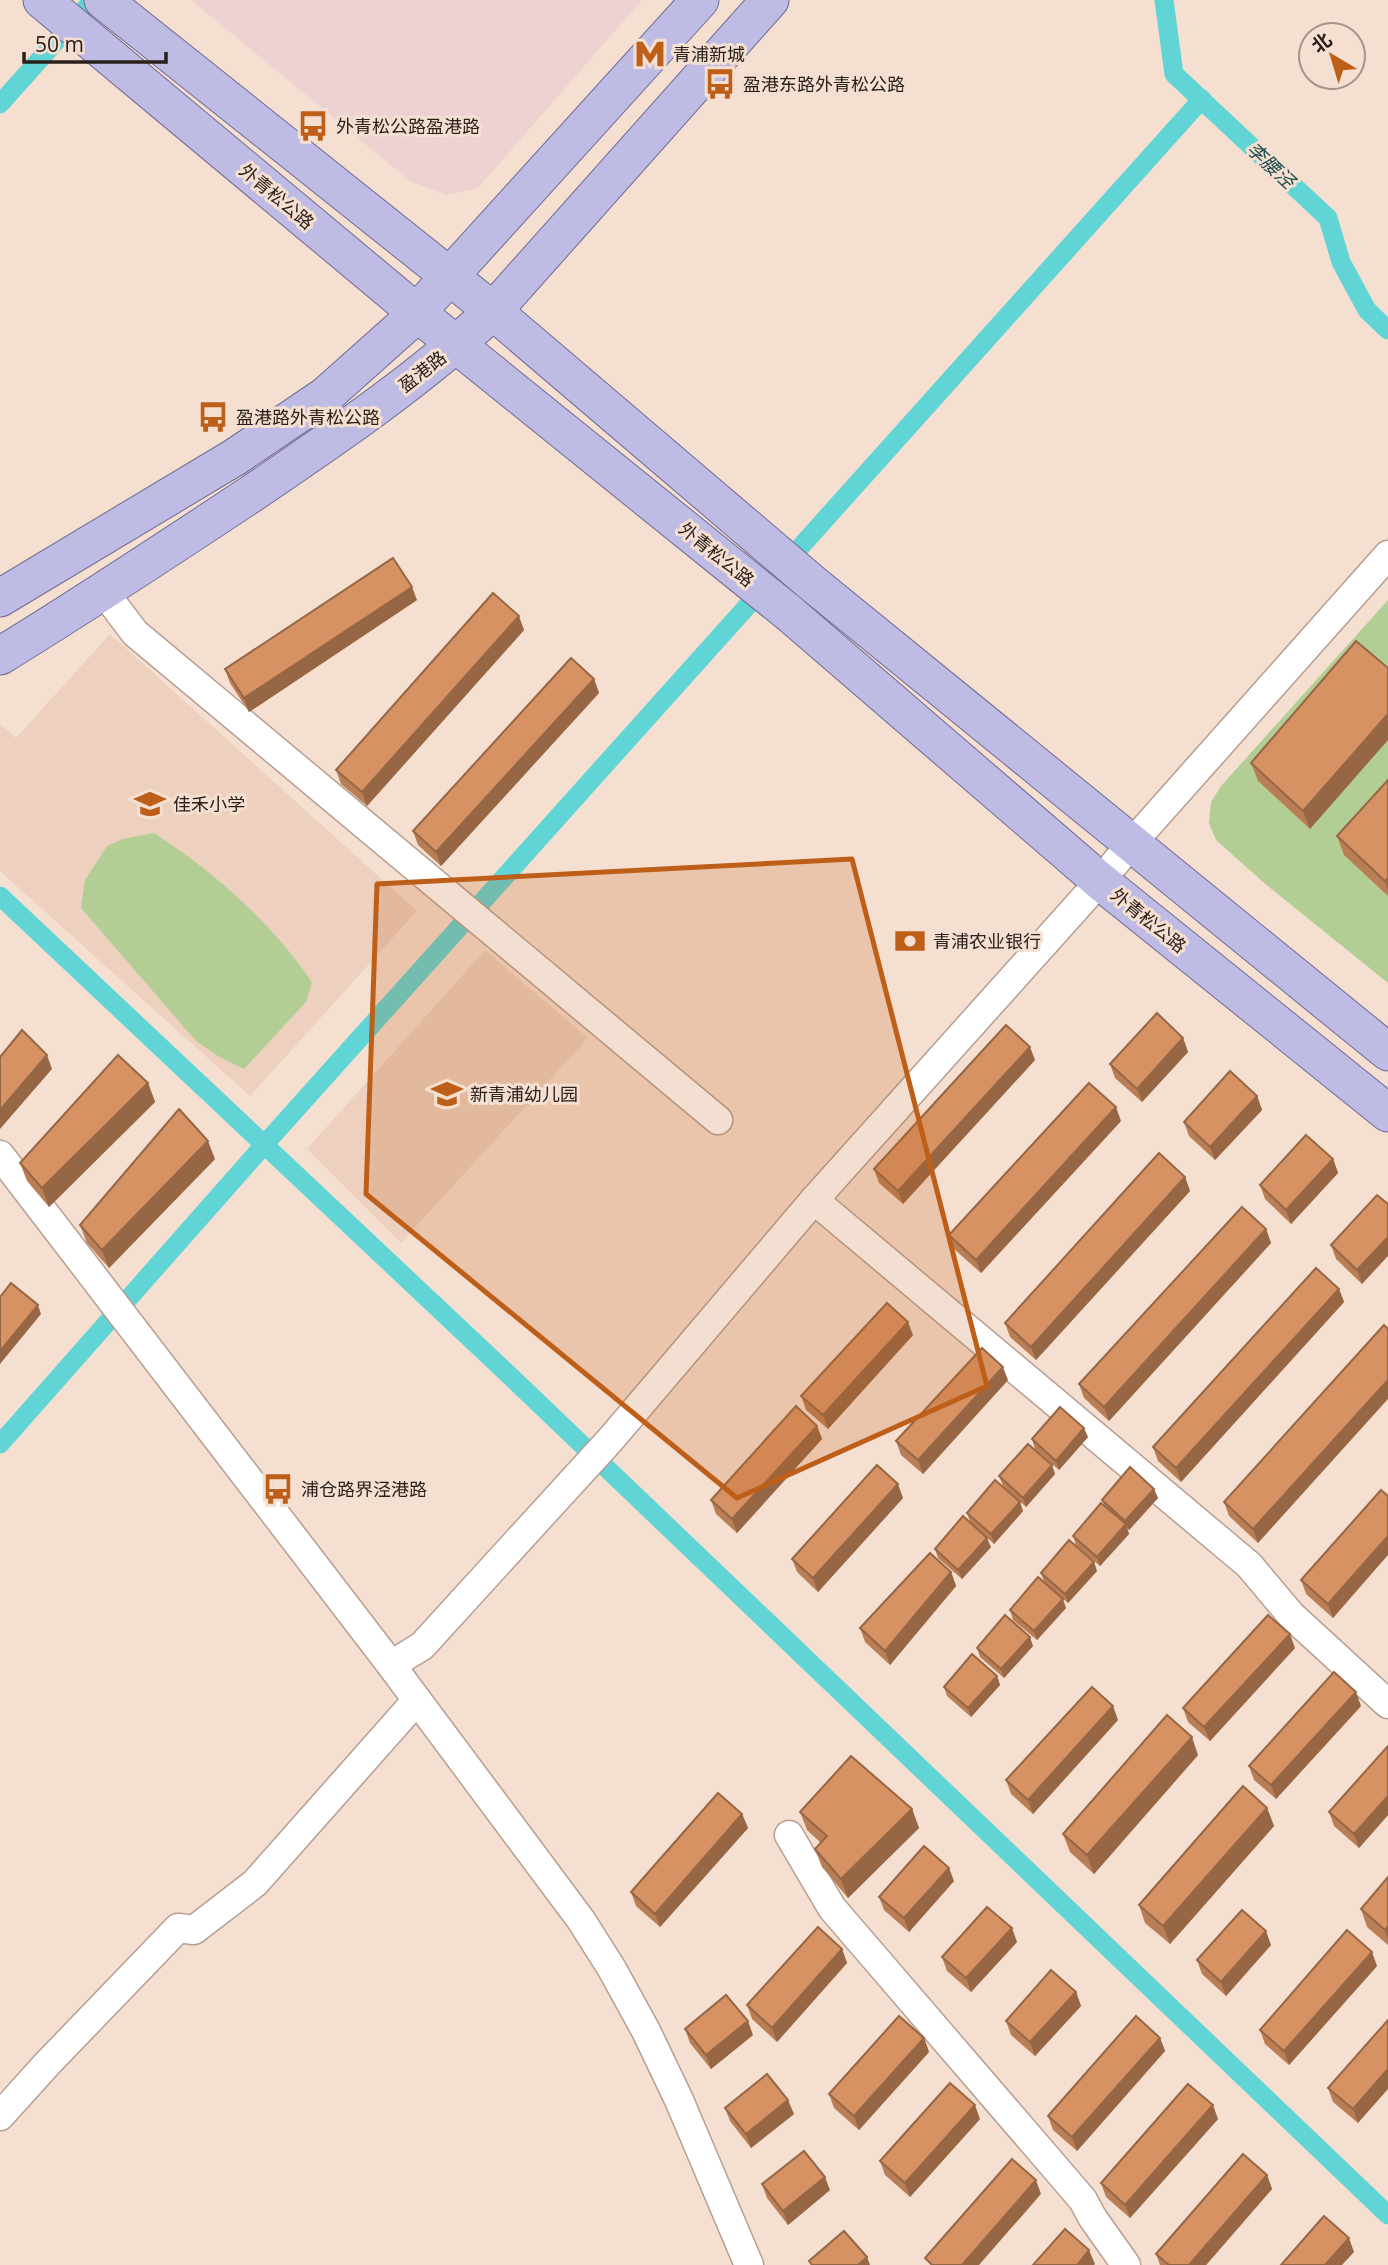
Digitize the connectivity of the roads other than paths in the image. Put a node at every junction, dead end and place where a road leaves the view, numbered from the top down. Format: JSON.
{"nodes":[{"id":1,"x":42,"y":0,"type":"edge"},
{"id":2,"x":700,"y":0,"type":"edge"},
{"id":3,"x":771,"y":0,"type":"edge"},
{"id":4,"x":108,"y":4,"type":"edge"},
{"id":5,"x":450,"y":276,"type":"junction"},
{"id":6,"x":494,"y":311,"type":"junction"},
{"id":7,"x":416,"y":312,"type":"junction"},
{"id":8,"x":457,"y":345,"type":"junction"},
{"id":9,"x":1388,"y":555,"type":"edge"},
{"id":10,"x":104,"y":592,"type":"junction"},
{"id":11,"x":0,"y":598,"type":"edge"},
{"id":12,"x":0,"y":656,"type":"edge"},
{"id":13,"x":1132,"y":843,"type":"junction"},
{"id":14,"x":1100,"y":881,"type":"junction"},
{"id":15,"x":1388,"y":1052,"type":"edge"},
{"id":16,"x":1388,"y":1113,"type":"edge"},
{"id":17,"x":718,"y":1120,"type":"dead end"},
{"id":18,"x":0,"y":1155,"type":"edge"},
{"id":19,"x":814,"y":1200,"type":"junction"},
{"id":20,"x":391,"y":1665,"type":"junction"},
{"id":21,"x":417,"y":1700,"type":"junction"},
{"id":22,"x":1388,"y":1704,"type":"edge"},
{"id":23,"x":789,"y":1835,"type":"dead end"},
{"id":24,"x":0,"y":2116,"type":"edge"},
{"id":25,"x":749,"y":2265,"type":"edge"},
{"id":26,"x":1126,"y":2265,"type":"edge"}],
"edges":[{"from":1,"to":7,"type":"main road","name":"外青松公路"},
{"from":2,"to":5,"type":"main road"},
{"from":3,"to":6,"type":"main road","name":"盈港路"},
{"from":4,"to":5,"type":"main road"},
{"from":5,"to":6,"type":"main road"},
{"from":5,"to":7,"type":"main road"},
{"from":6,"to":8,"type":"main road","name":"盈港路"},
{"from":6,"to":13,"type":"main road"},
{"from":7,"to":8,"type":"main road","name":"外青松公路"},
{"from":7,"to":11,"type":"main road"},
{"from":8,"to":10,"type":"main road","name":"盈港路"},
{"from":8,"to":14,"type":"main road","name":"外青松公路"},
{"from":9,"to":13,"type":"street"},
{"from":10,"to":12,"type":"main road","name":"盈港路"},
{"from":10,"to":17,"type":"street"},
{"from":13,"to":14,"type":"street"},
{"from":13,"to":15,"type":"main road"},
{"from":14,"to":16,"type":"main road","name":"外青松公路"},
{"from":14,"to":19,"type":"street"},
{"from":18,"to":20,"type":"street"},
{"from":19,"to":20,"type":"street"},
{"from":19,"to":22,"type":"street"},
{"from":20,"to":21,"type":"street"},
{"from":21,"to":24,"type":"street"},
{"from":21,"to":25,"type":"street"},
{"from":23,"to":26,"type":"street"}]}
